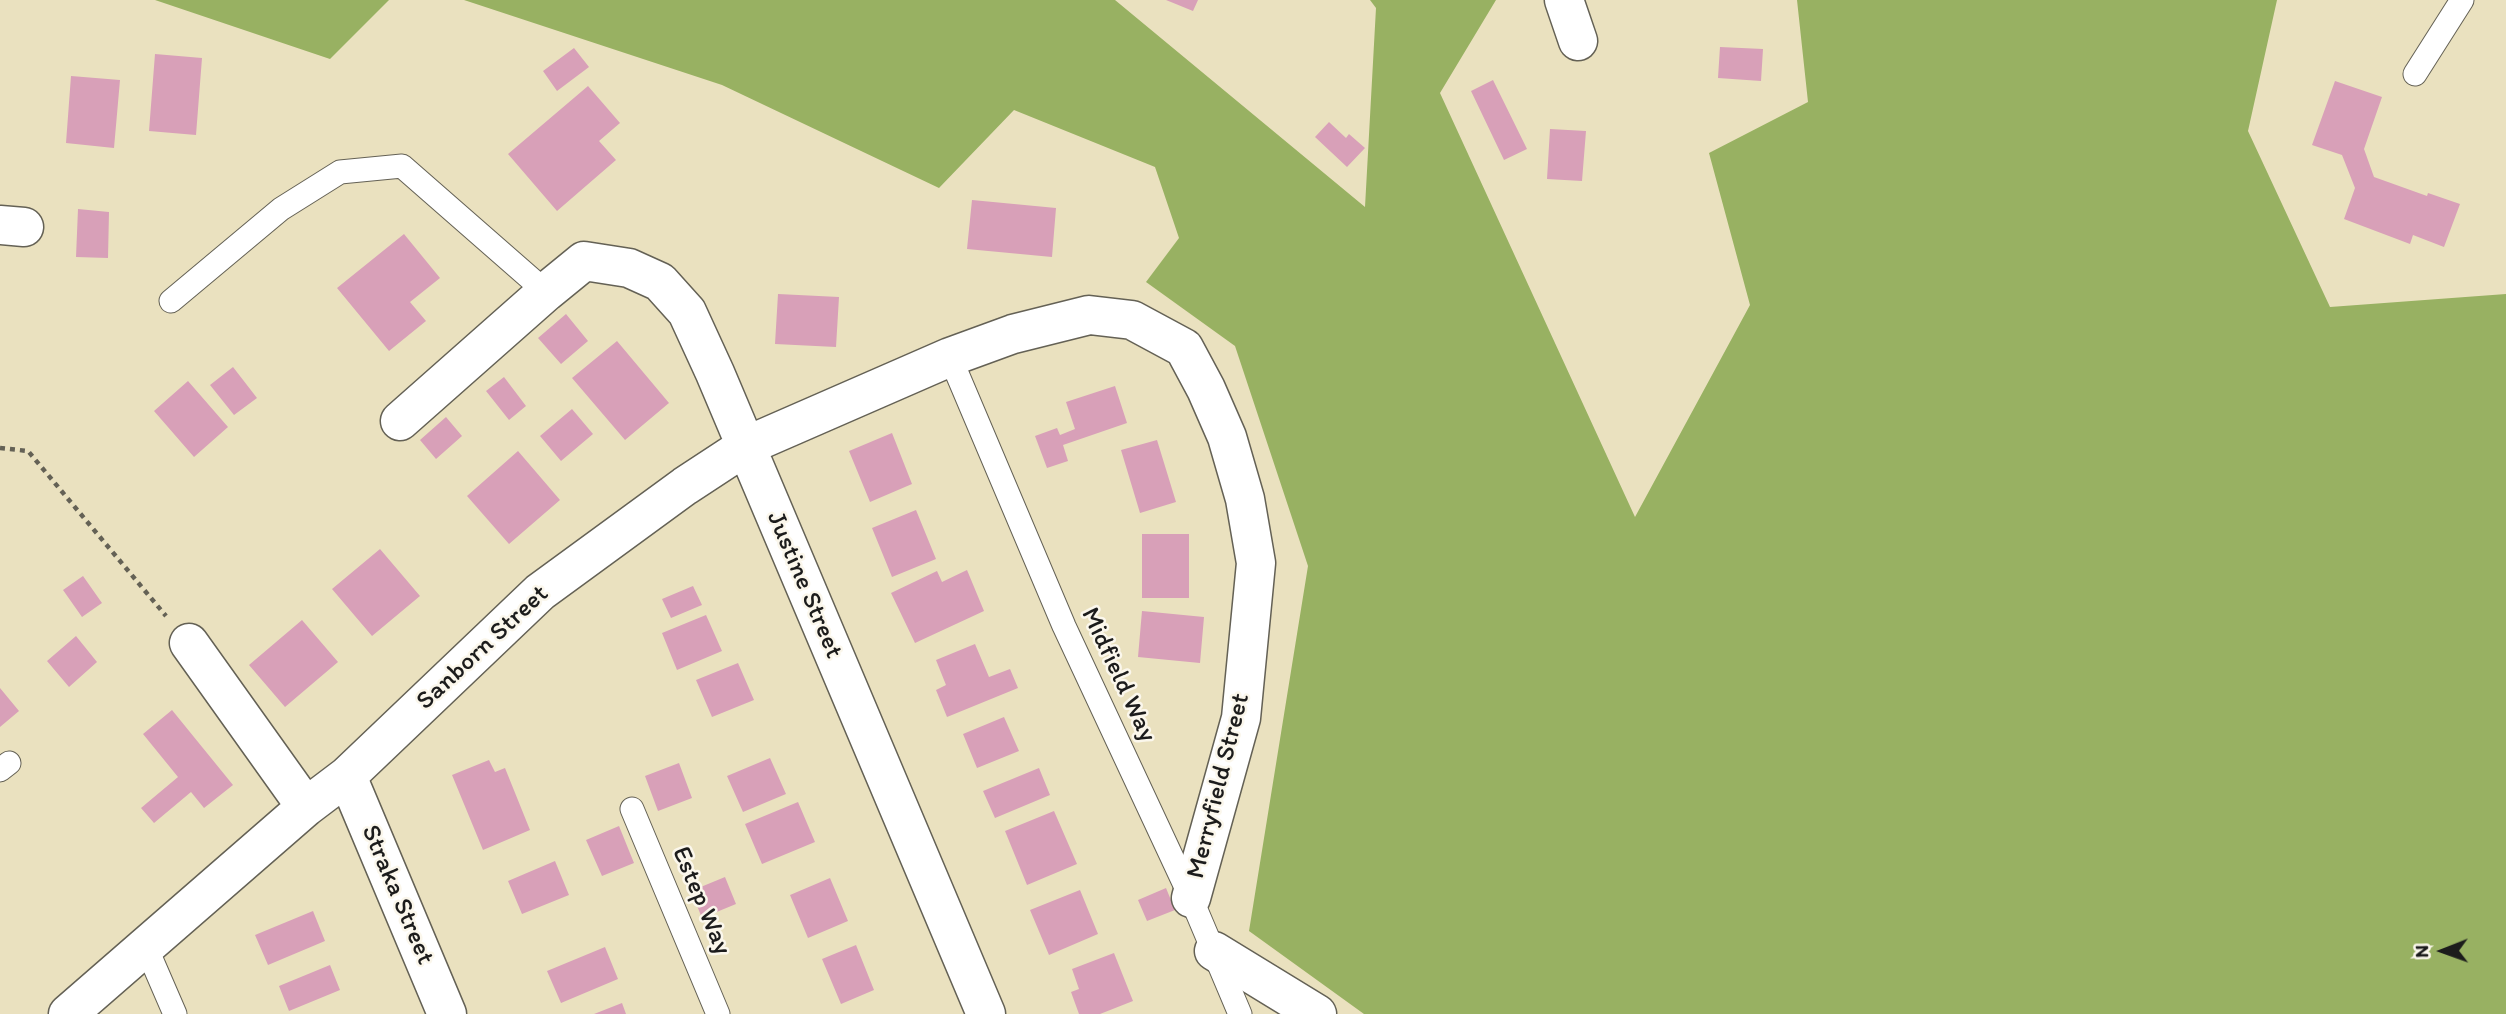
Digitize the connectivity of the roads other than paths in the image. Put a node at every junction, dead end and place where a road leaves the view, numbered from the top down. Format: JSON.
{"nodes":[{"id":1,"x":1564,"y":0,"type":"edge"},
{"id":2,"x":2462,"y":0,"type":"edge"},
{"id":3,"x":1578,"y":41,"type":"dead end"},
{"id":4,"x":2415,"y":74,"type":"dead end"},
{"id":5,"x":547,"y":292,"type":"junction"},
{"id":6,"x":171,"y":301,"type":"dead end"},
{"id":7,"x":950,"y":357,"type":"junction"},
{"id":8,"x":400,"y":421,"type":"dead end"},
{"id":9,"x":746,"y":446,"type":"junction"},
{"id":10,"x":189,"y":643,"type":"road end"},
{"id":11,"x":346,"y":776,"type":"junction"},
{"id":12,"x":306,"y":807,"type":"junction"},
{"id":13,"x":632,"y":809,"type":"dead end"},
{"id":14,"x":1191,"y":898,"type":"junction"},
{"id":15,"x":146,"y":947,"type":"junction"},
{"id":16,"x":1214,"y":950,"type":"junction"},
{"id":17,"x":68,"y":1014,"type":"edge"},
{"id":18,"x":175,"y":1014,"type":"edge"},
{"id":19,"x":447,"y":1014,"type":"edge"},
{"id":20,"x":718,"y":1014,"type":"edge"},
{"id":21,"x":986,"y":1014,"type":"edge"},
{"id":22,"x":1240,"y":1014,"type":"edge"},
{"id":23,"x":1317,"y":1014,"type":"edge"}],
"edges":[{"from":1,"to":3,"type":"street"},
{"from":2,"to":4,"type":"lane"},
{"from":5,"to":6,"type":"lane"},
{"from":5,"to":8,"type":"street"},
{"from":5,"to":9,"type":"street","name":"Justine Street"},
{"from":7,"to":9,"type":"street","name":"Sanborn Street"},
{"from":7,"to":14,"type":"lane","name":"Midfield Way"},
{"from":7,"to":14,"type":"street","name":"Merryfield Street"},
{"from":9,"to":11,"type":"street","name":"Sanborn Street"},
{"from":9,"to":21,"type":"street","name":"Justine Street"},
{"from":10,"to":12,"type":"street"},
{"from":11,"to":12,"type":"street","name":"Sanborn Street"},
{"from":11,"to":19,"type":"street","name":"Straka Street"},
{"from":12,"to":15,"type":"street","name":"Sanborn Street"},
{"from":13,"to":20,"type":"lane","name":"Estep Way"},
{"from":14,"to":16,"type":"lane","name":"Midfield Way"},
{"from":15,"to":17,"type":"street","name":"Sanborn Street"},
{"from":15,"to":18,"type":"lane"},
{"from":16,"to":22,"type":"lane","name":"Midfield Way"},
{"from":16,"to":23,"type":"street"}]}
